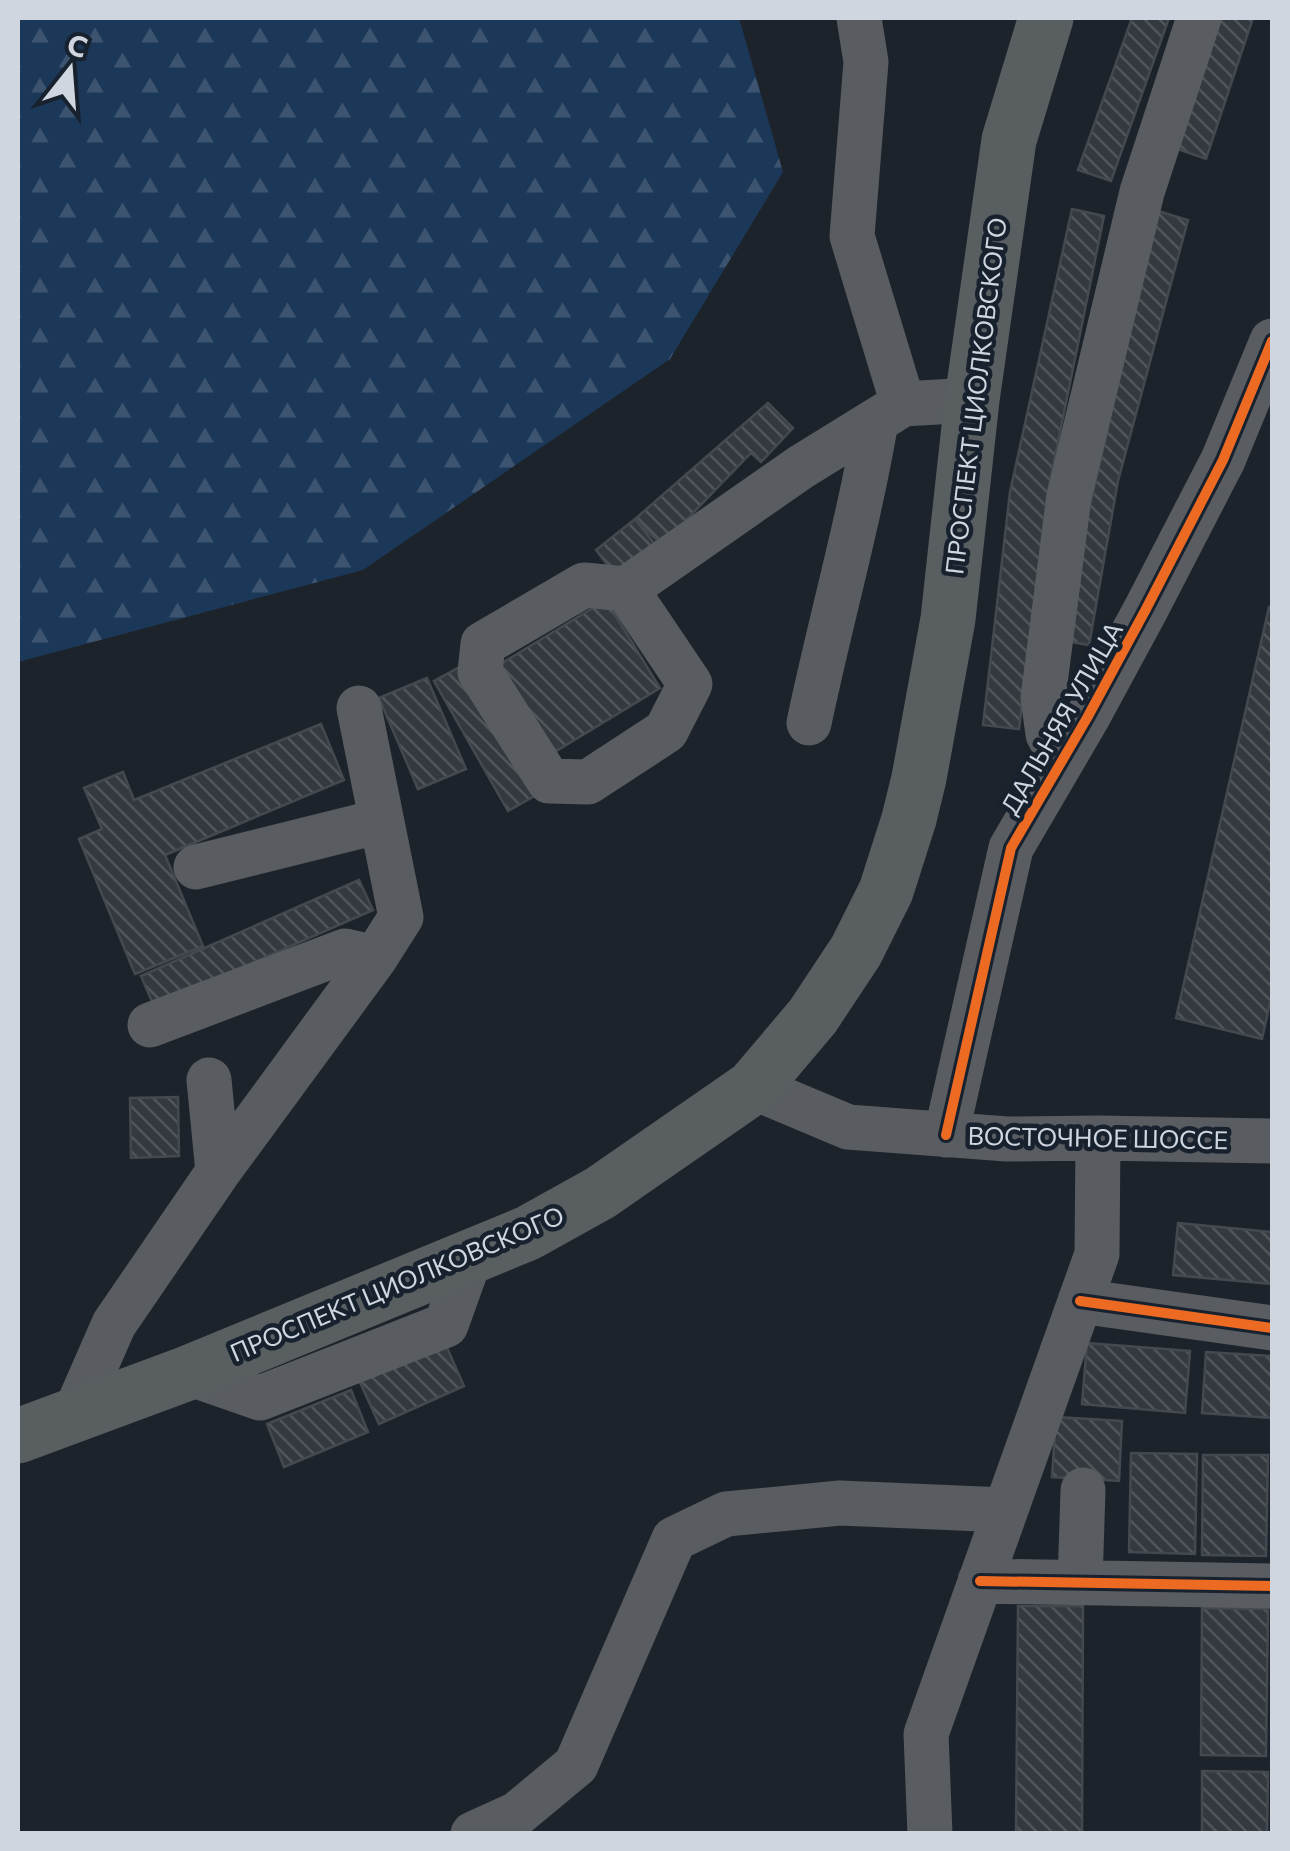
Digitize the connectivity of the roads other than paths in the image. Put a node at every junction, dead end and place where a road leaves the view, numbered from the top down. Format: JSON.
{"nodes":[{"id":1,"x":860,"y":18,"type":"edge"},
{"id":2,"x":1046,"y":18,"type":"edge"},
{"id":3,"x":1200,"y":18,"type":"edge"},
{"id":4,"x":1272,"y":341,"type":"edge"},
{"id":5,"x":972,"y":400,"type":"junction"},
{"id":6,"x":890,"y":412,"type":"junction"},
{"id":7,"x":626,"y":589,"type":"junction"},
{"id":8,"x":359,"y":708,"type":"dead end"},
{"id":9,"x":809,"y":723,"type":"dead end"},
{"id":10,"x":1062,"y":760,"type":"junction"},
{"id":11,"x":381,"y":821,"type":"junction"},
{"id":12,"x":196,"y":867,"type":"dead end"},
{"id":13,"x":375,"y":958,"type":"junction"},
{"id":14,"x":150,"y":1025,"type":"dead end"},
{"id":15,"x":210,"y":1080,"type":"dead end"},
{"id":16,"x":753,"y":1087,"type":"junction"},
{"id":17,"x":946,"y":1135,"type":"junction"},
{"id":18,"x":1098,"y":1138,"type":"junction"},
{"id":19,"x":1272,"y":1141,"type":"edge"},
{"id":20,"x":218,"y":1172,"type":"junction"},
{"id":21,"x":1080,"y":1301,"type":"junction"},
{"id":22,"x":1272,"y":1328,"type":"edge"},
{"id":23,"x":75,"y":1414,"type":"junction"},
{"id":24,"x":18,"y":1436,"type":"edge"},
{"id":25,"x":1083,"y":1490,"type":"dead end"},
{"id":26,"x":1006,"y":1510,"type":"junction"},
{"id":27,"x":980,"y":1581,"type":"junction"},
{"id":28,"x":1080,"y":1583,"type":"junction"},
{"id":29,"x":1272,"y":1586,"type":"edge"},
{"id":30,"x":474,"y":1834,"type":"edge"},
{"id":31,"x":930,"y":1834,"type":"edge"}],
"edges":[{"from":1,"to":6,"type":"street"},
{"from":2,"to":5,"type":"main road","name":"ПРОСПЕКТ ЦИОЛКОВСКОГО"},
{"from":3,"to":10,"type":"street"},
{"from":4,"to":10,"type":"street","name":"ДАЛЬНЯЯ УЛИЦА"},
{"from":5,"to":6,"type":"street"},
{"from":5,"to":16,"type":"main road","name":"ПРОСПЕКТ ЦИОЛКОВСКОГО"},
{"from":6,"to":7,"type":"street"},
{"from":6,"to":9,"type":"street"},
{"from":7,"to":7,"type":"street"},
{"from":8,"to":11,"type":"street"},
{"from":10,"to":17,"type":"street","name":"ДАЛЬНЯЯ УЛИЦА"},
{"from":11,"to":12,"type":"street"},
{"from":11,"to":13,"type":"street"},
{"from":13,"to":14,"type":"street"},
{"from":13,"to":20,"type":"street"},
{"from":15,"to":20,"type":"street"},
{"from":16,"to":17,"type":"street","name":"ВОСТОЧНОЕ ШОССЕ"},
{"from":16,"to":23,"type":"main road","name":"ПРОСПЕКТ ЦИОЛКОВСКОГО"},
{"from":17,"to":18,"type":"street","name":"ВОСТОЧНОЕ ШОССЕ"},
{"from":18,"to":19,"type":"street","name":"ВОСТОЧНОЕ ШОССЕ"},
{"from":18,"to":21,"type":"street"},
{"from":20,"to":23,"type":"street"},
{"from":21,"to":22,"type":"street"},
{"from":21,"to":26,"type":"street"},
{"from":23,"to":24,"type":"main road","name":"ПРОСПЕКТ ЦИОЛКОВСКОГО"},
{"from":25,"to":28,"type":"street"},
{"from":26,"to":27,"type":"street"},
{"from":26,"to":30,"type":"street"},
{"from":27,"to":28,"type":"street"},
{"from":27,"to":31,"type":"street"},
{"from":28,"to":29,"type":"street"}]}
